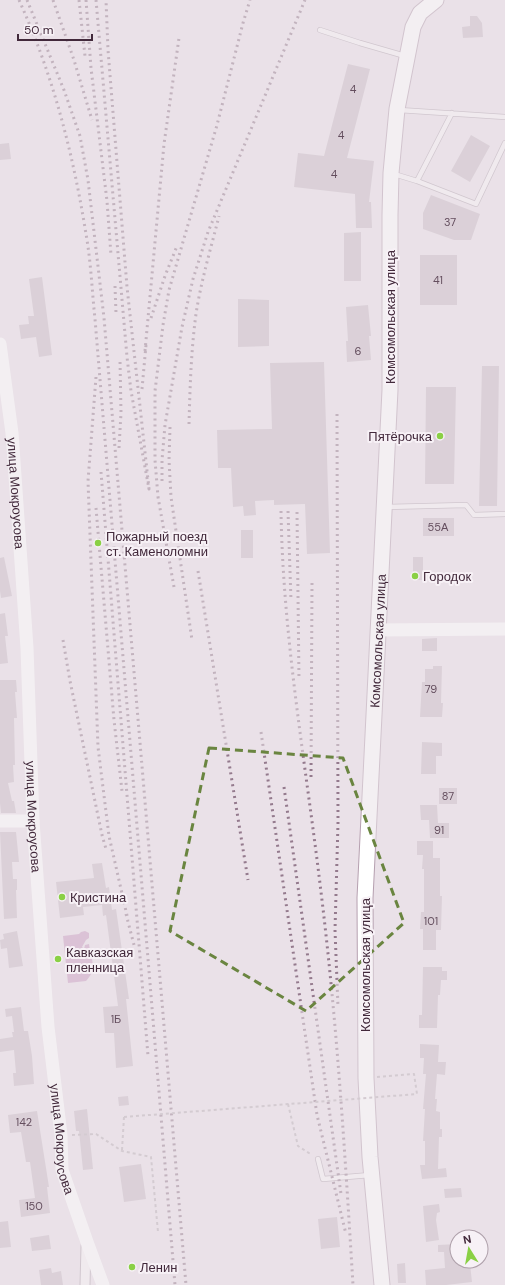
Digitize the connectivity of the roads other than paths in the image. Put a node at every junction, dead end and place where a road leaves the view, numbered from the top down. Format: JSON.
{"nodes":[{"id":1,"x":433,"y":2,"type":"edge"},
{"id":2,"x":320,"y":30,"type":"dead end"},
{"id":3,"x":406,"y":56,"type":"junction"},
{"id":4,"x":397,"y":109,"type":"junction"},
{"id":5,"x":452,"y":113,"type":"junction"},
{"id":6,"x":505,"y":117,"type":"edge"},
{"id":7,"x":505,"y":143,"type":"edge"},
{"id":8,"x":391,"y":173,"type":"junction"},
{"id":9,"x":417,"y":181,"type":"junction"},
{"id":10,"x":0,"y":344,"type":"edge"},
{"id":11,"x":384,"y":507,"type":"junction"},
{"id":12,"x":505,"y":514,"type":"edge"},
{"id":13,"x":505,"y":629,"type":"edge"},
{"id":14,"x":378,"y":630,"type":"junction"},
{"id":15,"x":33,"y":821,"type":"junction"},
{"id":16,"x":0,"y":822,"type":"edge"},
{"id":17,"x":318,"y":1159,"type":"road end"},
{"id":18,"x":372,"y":1174,"type":"junction"},
{"id":19,"x":87,"y":1242,"type":"junction"},
{"id":20,"x":85,"y":1285,"type":"edge"},
{"id":21,"x":103,"y":1285,"type":"edge"},
{"id":22,"x":382,"y":1285,"type":"edge"}],
"edges":[{"from":1,"to":3,"type":"main road","name":"Комсомольская улица"},
{"from":2,"to":3,"type":"lane"},
{"from":3,"to":4,"type":"main road","name":"Комсомольская улица"},
{"from":4,"to":5,"type":"lane"},
{"from":4,"to":8,"type":"main road","name":"Комсомольская улица"},
{"from":5,"to":6,"type":"lane"},
{"from":5,"to":9,"type":"lane"},
{"from":7,"to":9,"type":"lane"},
{"from":8,"to":9,"type":"lane"},
{"from":8,"to":11,"type":"main road","name":"Комсомольская улица"},
{"from":10,"to":15,"type":"street","name":"улица Мокроусова"},
{"from":11,"to":12,"type":"lane"},
{"from":11,"to":14,"type":"main road","name":"Комсомольская улица"},
{"from":13,"to":14,"type":"street"},
{"from":14,"to":18,"type":"main road","name":"Комсомольская улица"},
{"from":15,"to":16,"type":"street"},
{"from":15,"to":19,"type":"street","name":"улица Мокроусова"},
{"from":17,"to":18,"type":"lane"},
{"from":18,"to":22,"type":"main road","name":"Комсомольская улица"},
{"from":19,"to":20,"type":"street","name":"улица Мокроусова"},
{"from":19,"to":21,"type":"street"}]}
